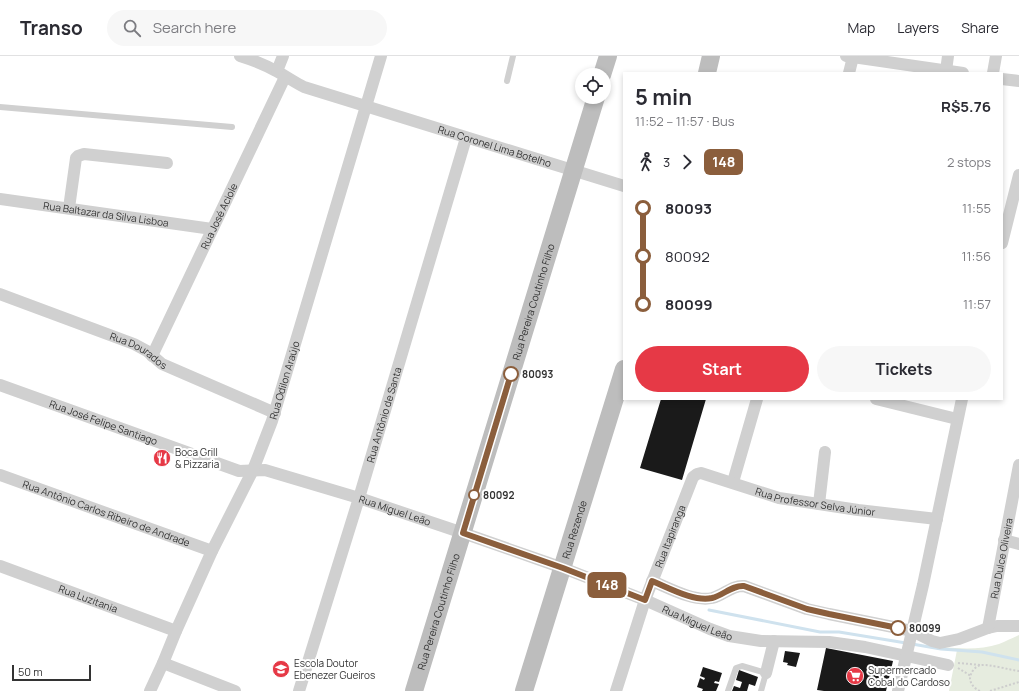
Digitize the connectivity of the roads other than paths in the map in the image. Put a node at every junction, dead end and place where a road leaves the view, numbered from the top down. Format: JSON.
{"nodes":[{"id":1,"x":240,"y":56,"type":"edge"},
{"id":2,"x":283,"y":56,"type":"edge"},
{"id":3,"x":381,"y":56,"type":"edge"},
{"id":4,"x":513,"y":56,"type":"edge"},
{"id":5,"x":608,"y":56,"type":"edge"},
{"id":6,"x":711,"y":56,"type":"edge"},
{"id":7,"x":849,"y":56,"type":"edge"},
{"id":8,"x":948,"y":56,"type":"edge"},
{"id":9,"x":996,"y":56,"type":"edge"},
{"id":10,"x":604,"y":68,"type":"edge"},
{"id":11,"x":909,"y":69,"type":"edge"},
{"id":12,"x":946,"y":71,"type":"junction"},
{"id":13,"x":707,"y":72,"type":"edge"},
{"id":14,"x":848,"y":72,"type":"edge"},
{"id":15,"x":953,"y":72,"type":"edge"},
{"id":16,"x":993,"y":72,"type":"edge"},
{"id":17,"x":281,"y":74,"type":"junction"},
{"id":18,"x":1003,"y":79,"type":"edge"},
{"id":19,"x":507,"y":81,"type":"dead end"},
{"id":20,"x":1019,"y":81,"type":"edge"},
{"id":21,"x":594,"y":104,"type":"edge"},
{"id":22,"x":366,"y":106,"type":"junction"},
{"id":23,"x":0,"y":107,"type":"edge"},
{"id":24,"x":232,"y":128,"type":"dead end"},
{"id":25,"x":466,"y":138,"type":"junction"},
{"id":26,"x":167,"y":163,"type":"dead end"},
{"id":27,"x":573,"y":172,"type":"junction"},
{"id":28,"x":1019,"y":175,"type":"edge"},
{"id":29,"x":623,"y":186,"type":"edge"},
{"id":30,"x":0,"y":199,"type":"edge"},
{"id":31,"x":1007,"y":203,"type":"edge"},
{"id":32,"x":69,"y":208,"type":"junction"},
{"id":33,"x":212,"y":229,"type":"junction"},
{"id":34,"x":1003,"y":235,"type":"edge"},
{"id":35,"x":0,"y":294,"type":"edge"},
{"id":36,"x":152,"y":356,"type":"junction"},
{"id":37,"x":623,"y":372,"type":"edge"},
{"id":38,"x":0,"y":385,"type":"edge"},
{"id":39,"x":757,"y":400,"type":"edge"},
{"id":40,"x":880,"y":400,"type":"edge"},
{"id":41,"x":962,"y":400,"type":"edge"},
{"id":42,"x":274,"y":413,"type":"junction"},
{"id":43,"x":957,"y":419,"type":"junction"},
{"id":44,"x":825,"y":452,"type":"dead end"},
{"id":45,"x":1019,"y":464,"type":"edge"},
{"id":46,"x":253,"y":470,"type":"junction"},
{"id":47,"x":697,"y":474,"type":"joint"},
{"id":48,"x":0,"y":475,"type":"edge"},
{"id":49,"x":733,"y":482,"type":"junction"},
{"id":50,"x":359,"y":498,"type":"junction"},
{"id":51,"x":819,"y":504,"type":"junction"},
{"id":52,"x":937,"y":519,"type":"junction"},
{"id":53,"x":463,"y":533,"type":"junction"},
{"id":54,"x":1004,"y":540,"type":"junction"},
{"id":55,"x":1019,"y":544,"type":"edge"},
{"id":56,"x":212,"y":551,"type":"junction"},
{"id":57,"x":0,"y":566,"type":"edge"},
{"id":58,"x":563,"y":568,"type":"junction"},
{"id":59,"x":652,"y":581,"type":"junction"},
{"id":60,"x":645,"y":600,"type":"junction"},
{"id":61,"x":1019,"y":626,"type":"edge"},
{"id":62,"x":988,"y":628,"type":"junction"},
{"id":63,"x":176,"y":631,"type":"junction"},
{"id":64,"x":912,"y":633,"type":"junction"},
{"id":65,"x":774,"y":641,"type":"junction"},
{"id":66,"x":906,"y":654,"type":"junction"},
{"id":67,"x":163,"y":663,"type":"junction"},
{"id":68,"x":948,"y":665,"type":"dead end"},
{"id":69,"x":766,"y":673,"type":"junction"},
{"id":70,"x":150,"y":691,"type":"edge"},
{"id":71,"x":235,"y":691,"type":"edge"},
{"id":72,"x":299,"y":691,"type":"edge"},
{"id":73,"x":414,"y":691,"type":"edge"},
{"id":74,"x":524,"y":691,"type":"edge"},
{"id":75,"x":616,"y":691,"type":"edge"},
{"id":76,"x":728,"y":691,"type":"edge"},
{"id":77,"x":760,"y":691,"type":"edge"},
{"id":78,"x":898,"y":691,"type":"edge"}],
"edges":[{"from":1,"to":17,"type":"street","name":"Rua Coronel Lima Botelho"},
{"from":2,"to":17,"type":"street","name":"Rua José Aciole"},
{"from":3,"to":22,"type":"street","name":"Rua Odilon Araújo"},
{"from":4,"to":19,"type":"lane"},
{"from":5,"to":10,"type":"street"},
{"from":6,"to":13,"type":"street"},
{"from":7,"to":11,"type":"street"},
{"from":7,"to":14,"type":"street"},
{"from":8,"to":12,"type":"street"},
{"from":9,"to":16,"type":"street"},
{"from":11,"to":12,"type":"street"},
{"from":12,"to":15,"type":"street"},
{"from":17,"to":22,"type":"street","name":"Rua Coronel Lima Botelho"},
{"from":17,"to":33,"type":"street","name":"Rua José Aciole"},
{"from":18,"to":20,"type":"street"},
{"from":21,"to":27,"type":"street","name":"Rua Pereira Coutinho Filho"},
{"from":22,"to":25,"type":"street","name":"Rua Coronel Lima Botelho"},
{"from":22,"to":42,"type":"street","name":"Rua Odilon Araújo"},
{"from":23,"to":24,"type":"lane"},
{"from":25,"to":27,"type":"street","name":"Rua Coronel Lima Botelho"},
{"from":25,"to":50,"type":"street","name":"Rua Antônio de Santa"},
{"from":26,"to":32,"type":"street"},
{"from":27,"to":29,"type":"street","name":"Rua Coronel Lima Botelho"},
{"from":27,"to":53,"type":"street","name":"Rua Pereira Coutinho Filho"},
{"from":28,"to":31,"type":"street"},
{"from":30,"to":32,"type":"street","name":"Rua Baltazar da Silva Lisboa"},
{"from":31,"to":34,"type":"street"},
{"from":32,"to":33,"type":"street","name":"Rua Baltazar da Silva Lisboa"},
{"from":33,"to":36,"type":"street","name":"Rua José Aciole"},
{"from":35,"to":36,"type":"street","name":"Rua Dourados"},
{"from":36,"to":42,"type":"street","name":"Rua Dourados"},
{"from":37,"to":58,"type":"street","name":"Rua Rezende"},
{"from":38,"to":46,"type":"street","name":"Rua José Felipe Santiago"},
{"from":39,"to":49,"type":"street"},
{"from":40,"to":43,"type":"street"},
{"from":41,"to":43,"type":"street"},
{"from":42,"to":46,"type":"street","name":"Rua Odilon Araújo"},
{"from":43,"to":52,"type":"street"},
{"from":44,"to":51,"type":"street"},
{"from":45,"to":54,"type":"street","name":"Rua Dulce Oliveira"},
{"from":46,"to":50,"type":"street","name":"Rua Miguel Leão"},
{"from":46,"to":56,"type":"street","name":"Rua Odilon Araújo"},
{"from":47,"to":49,"type":"street","name":"Rua Professor Selva Júnior"},
{"from":47,"to":59,"type":"street","name":"Rua Itapiranga"},
{"from":48,"to":56,"type":"street","name":"Rua Antônio Carlos Ribeiro de Andrade"},
{"from":49,"to":51,"type":"street","name":"Rua Professor Selva Júnior"},
{"from":50,"to":53,"type":"street","name":"Rua Miguel Leão"},
{"from":50,"to":72,"type":"street","name":"Rua Antônio de Santa"},
{"from":51,"to":52,"type":"street","name":"Rua Professor Selva Júnior"},
{"from":52,"to":64,"type":"street"},
{"from":53,"to":58,"type":"street","name":"Rua Miguel Leão"},
{"from":53,"to":73,"type":"street","name":"Rua Pereira Coutinho Filho"},
{"from":54,"to":55,"type":"street"},
{"from":54,"to":62,"type":"street","name":"Rua Dulce Oliveira"},
{"from":56,"to":63,"type":"street","name":"Rua Odilon Araújo"},
{"from":57,"to":63,"type":"street","name":"Rua Luzitania"},
{"from":58,"to":60,"type":"street","name":"Rua Miguel Leão"},
{"from":58,"to":74,"type":"street","name":"Rua Rezende"},
{"from":59,"to":60,"type":"street","name":"Rua Itapiranga"},
{"from":59,"to":64,"type":"street"},
{"from":60,"to":65,"type":"street","name":"Rua Miguel Leão"},
{"from":60,"to":75,"type":"street","name":"Rua Itapiranga"},
{"from":61,"to":62,"type":"street"},
{"from":62,"to":64,"type":"street"},
{"from":63,"to":67,"type":"street","name":"Rua Odilon Araújo"},
{"from":64,"to":66,"type":"street"},
{"from":65,"to":66,"type":"street","name":"Rua Miguel Leão"},
{"from":65,"to":69,"type":"street"},
{"from":66,"to":68,"type":"street","name":"Rua Miguel Leão"},
{"from":66,"to":78,"type":"street"},
{"from":67,"to":70,"type":"street","name":"Rua Odilon Araújo"},
{"from":67,"to":71,"type":"street"},
{"from":69,"to":76,"type":"lane"},
{"from":69,"to":77,"type":"lane"}]}
